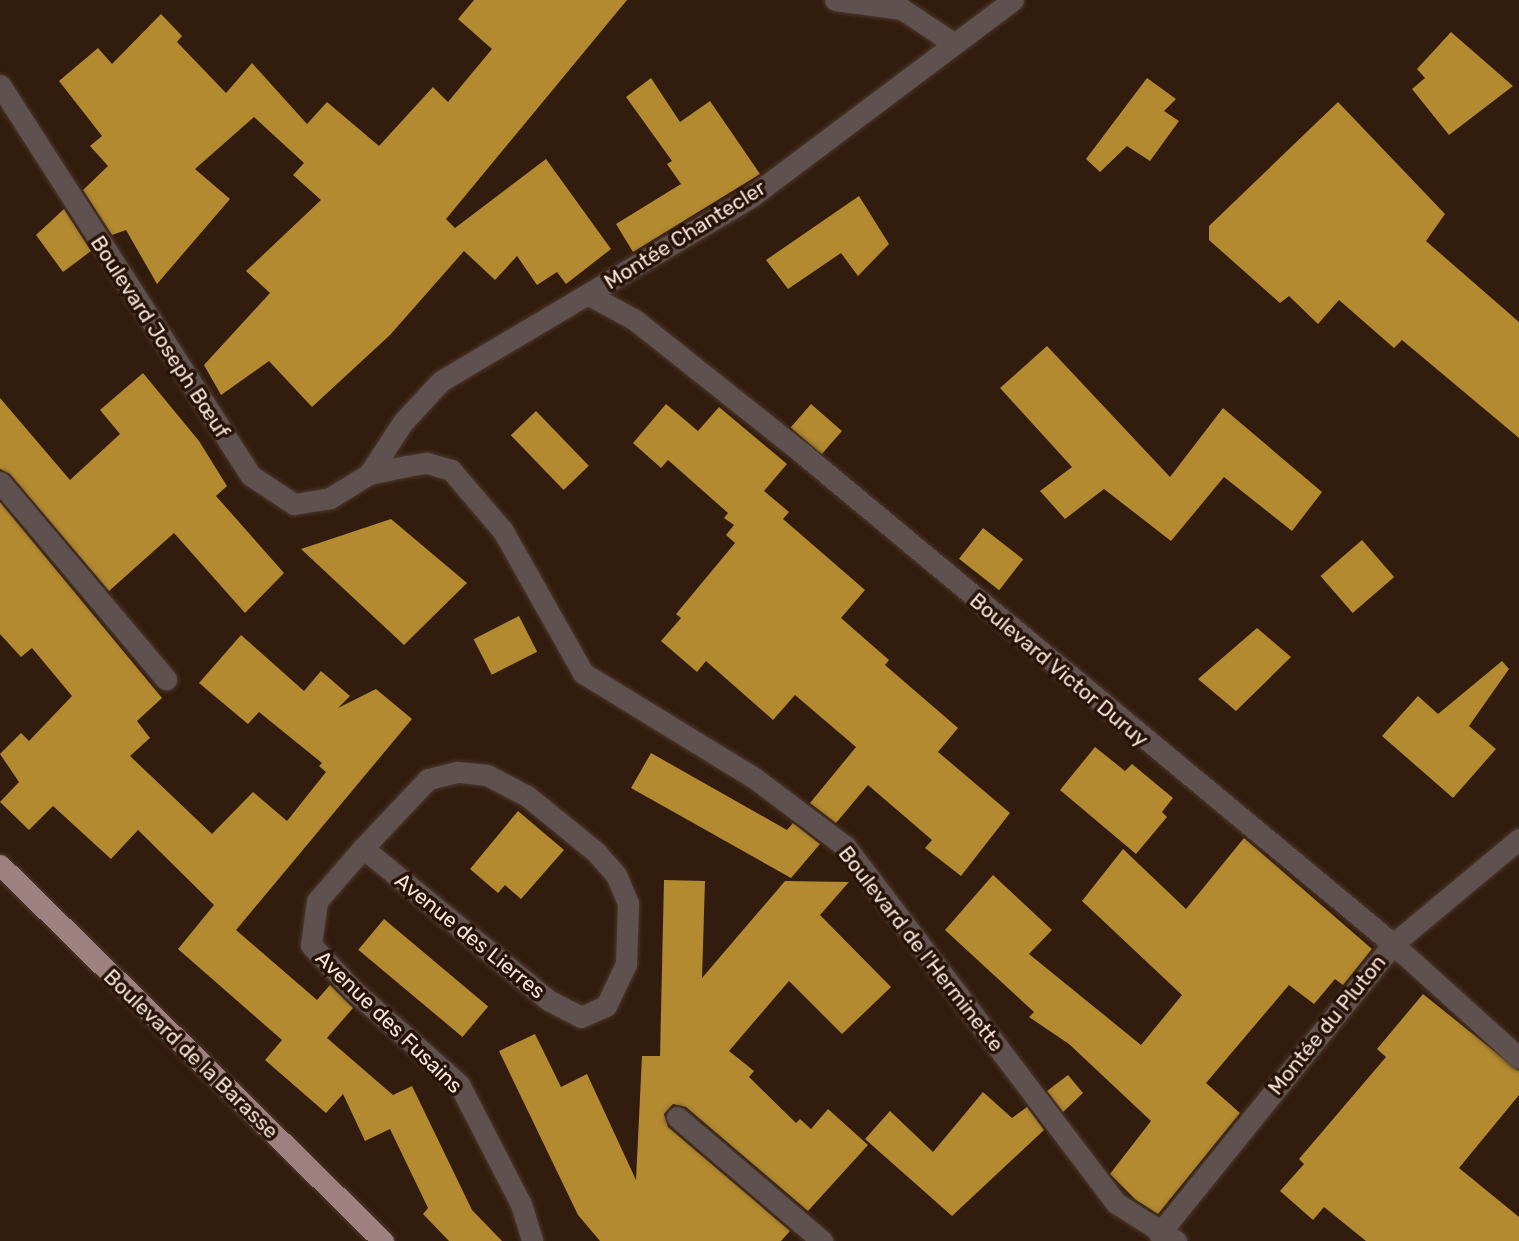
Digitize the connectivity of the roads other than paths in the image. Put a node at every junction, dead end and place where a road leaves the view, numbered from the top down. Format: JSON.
{"nodes":[{"id":1,"x":835,"y":0,"type":"edge"},
{"id":2,"x":1013,"y":0,"type":"edge"},
{"id":3,"x":953,"y":43,"type":"junction"},
{"id":4,"x":0,"y":85,"type":"edge"},
{"id":5,"x":589,"y":295,"type":"junction"},
{"id":6,"x":369,"y":474,"type":"junction"},
{"id":7,"x":0,"y":482,"type":"edge"},
{"id":8,"x":166,"y":679,"type":"dead end"},
{"id":9,"x":1519,"y":839,"type":"edge"},
{"id":10,"x":363,"y":848,"type":"junction"},
{"id":11,"x":0,"y":865,"type":"edge"},
{"id":12,"x":1392,"y":944,"type":"junction"},
{"id":13,"x":1519,"y":1058,"type":"edge"},
{"id":14,"x":677,"y":1117,"type":"dead end"},
{"id":15,"x":1167,"y":1237,"type":"edge"},
{"id":16,"x":383,"y":1241,"type":"edge"},
{"id":17,"x":532,"y":1241,"type":"edge"},
{"id":18,"x":822,"y":1241,"type":"edge"}],
"edges":[{"from":1,"to":3,"type":"street"},
{"from":2,"to":3,"type":"street","name":"Montée Chantecler"},
{"from":3,"to":5,"type":"street","name":"Montée Chantecler"},
{"from":4,"to":6,"type":"street","name":"Boulevard Joseph Bœuf"},
{"from":5,"to":6,"type":"street","name":"Montée Chantecler"},
{"from":5,"to":12,"type":"street","name":"Boulevard Victor Duruy"},
{"from":6,"to":15,"type":"street","name":"Boulevard de l'Herminette"},
{"from":7,"to":8,"type":"street"},
{"from":9,"to":12,"type":"street","name":"Montée du Pluton"},
{"from":10,"to":10,"type":"street","name":"Avenue des Lierres"},
{"from":10,"to":17,"type":"street","name":"Avenue des Fusains"},
{"from":11,"to":16,"type":"main road","name":"Boulevard de la Barasse"},
{"from":12,"to":13,"type":"street","name":"Boulevard Victor Duruy"},
{"from":12,"to":15,"type":"street","name":"Montée du Pluton"},
{"from":14,"to":18,"type":"street"}]}
